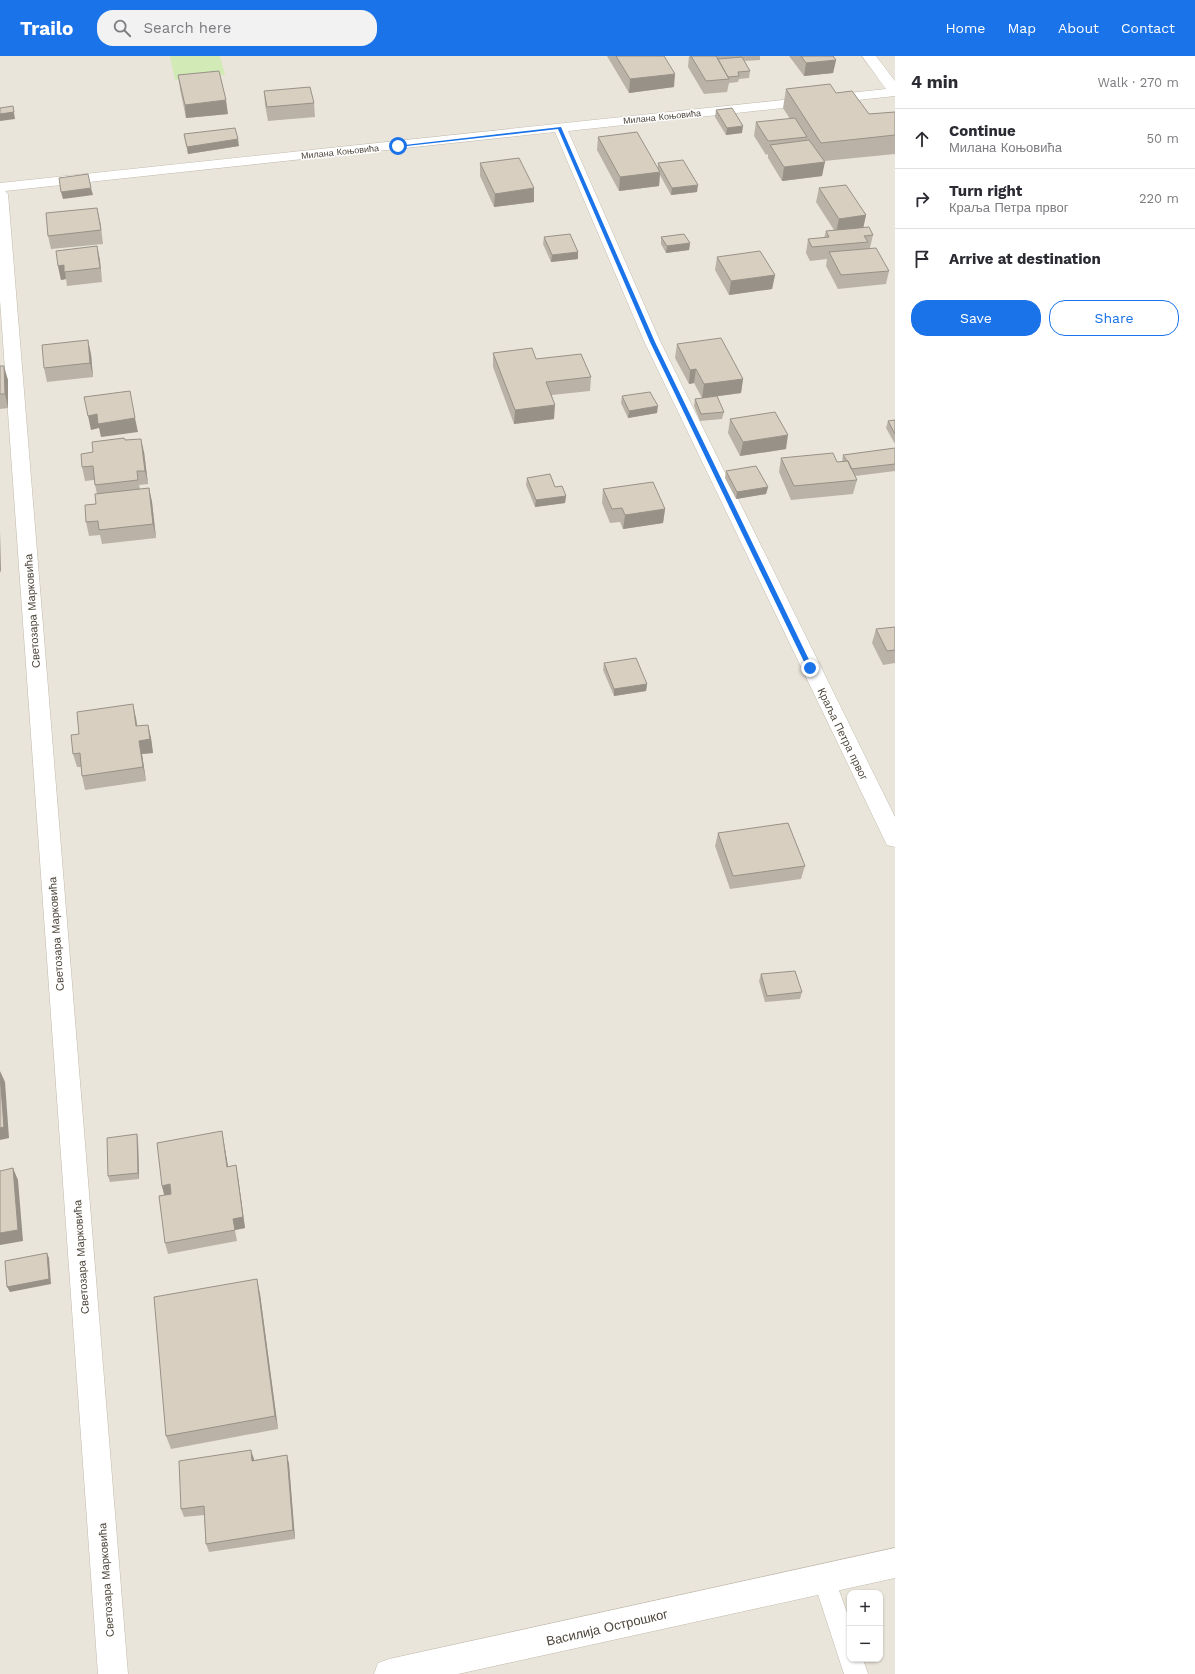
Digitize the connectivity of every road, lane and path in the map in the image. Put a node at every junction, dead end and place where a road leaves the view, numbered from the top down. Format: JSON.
{"nodes":[{"id":1,"x":869,"y":56,"type":"edge"},
{"id":2,"x":895,"y":92,"type":"edge"},
{"id":3,"x":560,"y":128,"type":"junction"},
{"id":4,"x":0,"y":187,"type":"edge"},
{"id":5,"x":0,"y":194,"type":"edge"},
{"id":6,"x":895,"y":840,"type":"edge"},
{"id":7,"x":895,"y":1563,"type":"edge"},
{"id":8,"x":824,"y":1579,"type":"junction"},
{"id":9,"x":847,"y":1646,"type":"edge"},
{"id":10,"x":852,"y":1662,"type":"edge"},
{"id":11,"x":455,"y":1667,"type":"edge"},
{"id":12,"x":113,"y":1674,"type":"edge"},
{"id":13,"x":388,"y":1674,"type":"edge"},
{"id":14,"x":856,"y":1674,"type":"edge"}],
"edges":[{"from":1,"to":2,"type":"street"},
{"from":2,"to":3,"type":"street","name":"Милана Коњовића"},
{"from":3,"to":4,"type":"street","name":"Милана Коњовића"},
{"from":3,"to":6,"type":"street","name":"Краља Петра првог"},
{"from":5,"to":12,"type":"street","name":"Светозара Марковића"},
{"from":7,"to":8,"type":"street","name":"Василија Острошког"},
{"from":8,"to":9,"type":"lane"},
{"from":8,"to":11,"type":"street","name":"Василија Острошког"},
{"from":10,"to":14,"type":"lane"},
{"from":11,"to":13,"type":"street","name":"Василија Острошког"}]}
